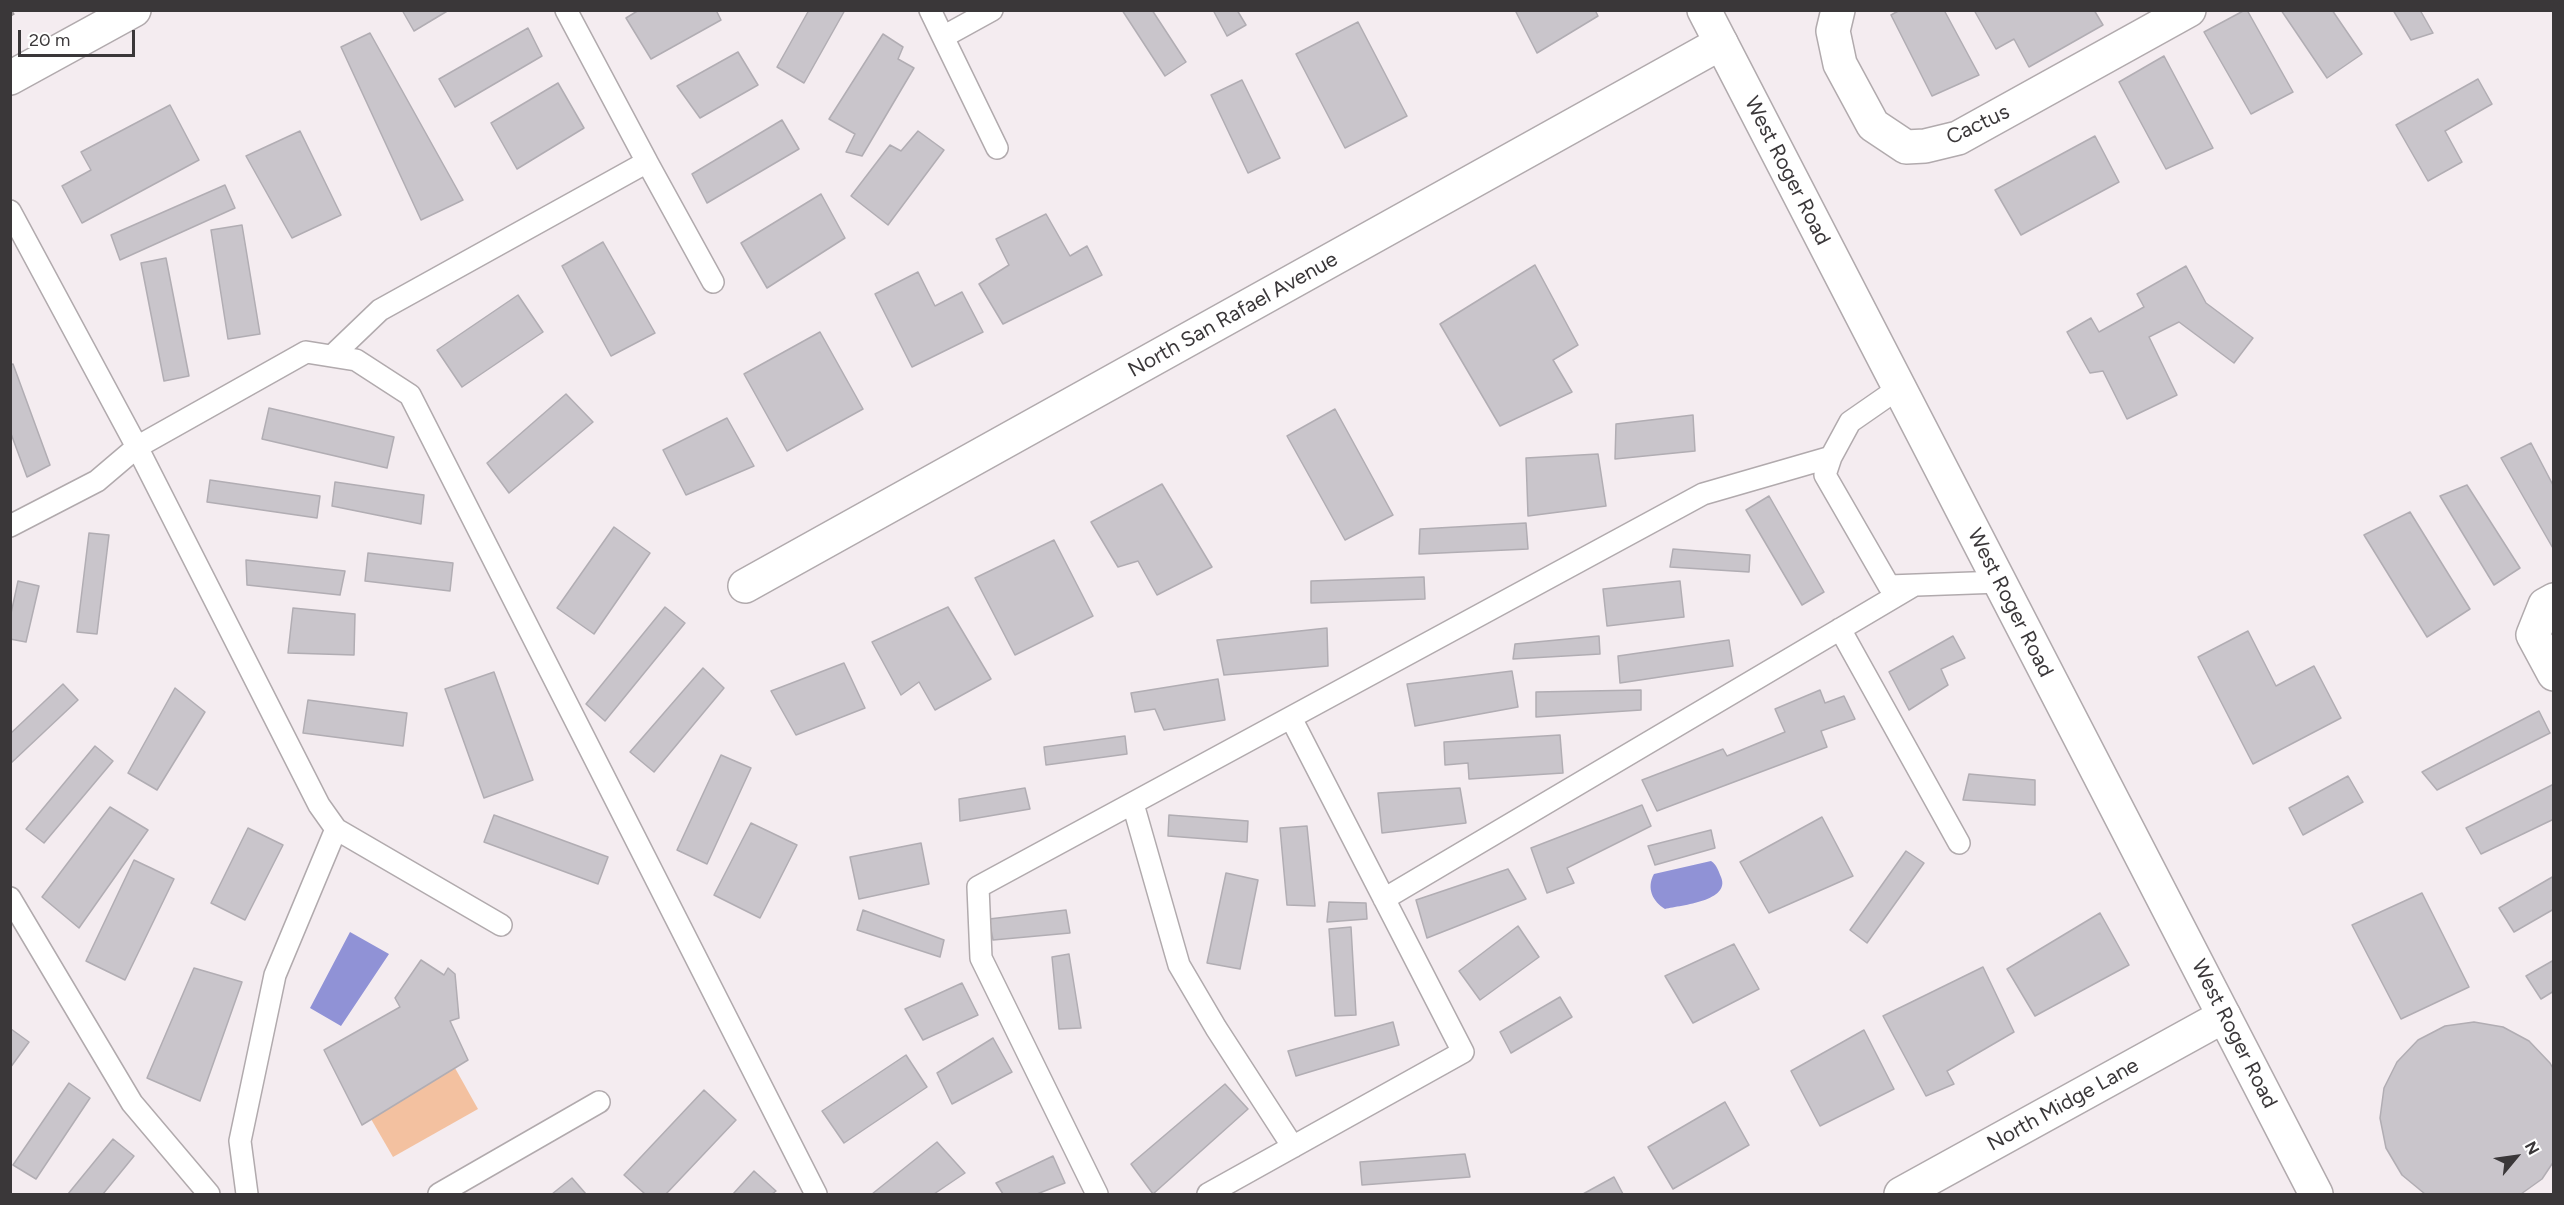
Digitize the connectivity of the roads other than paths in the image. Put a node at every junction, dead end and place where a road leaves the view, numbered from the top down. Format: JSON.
{"nodes":[{"id":1,"x":134,"y":10,"type":"edge"},
{"id":2,"x":566,"y":10,"type":"edge"},
{"id":3,"x":930,"y":10,"type":"edge"},
{"id":4,"x":992,"y":10,"type":"edge"},
{"id":5,"x":1704,"y":10,"type":"edge"},
{"id":6,"x":1838,"y":10,"type":"edge"},
{"id":7,"x":2189,"y":10,"type":"edge"},
{"id":8,"x":944,"y":37,"type":"junction"},
{"id":9,"x":1721,"y":44,"type":"junction"},
{"id":10,"x":10,"y":78,"type":"edge"},
{"id":11,"x":997,"y":148,"type":"dead end"},
{"id":12,"x":647,"y":162,"type":"junction"},
{"id":13,"x":10,"y":211,"type":"edge"},
{"id":14,"x":712,"y":282,"type":"dead end"},
{"id":15,"x":332,"y":357,"type":"junction"},
{"id":16,"x":1899,"y":388,"type":"junction"},
{"id":17,"x":137,"y":447,"type":"junction"},
{"id":18,"x":1831,"y":457,"type":"junction"},
{"id":19,"x":10,"y":526,"type":"edge"},
{"id":20,"x":2000,"y":582,"type":"junction"},
{"id":21,"x":745,"y":586,"type":"dead end"},
{"id":22,"x":1913,"y":586,"type":"junction"},
{"id":23,"x":2553,"y":600,"type":"edge"},
{"id":24,"x":1840,"y":629,"type":"junction"},
{"id":25,"x":2553,"y":675,"type":"edge"},
{"id":26,"x":1291,"y":718,"type":"junction"},
{"id":27,"x":1132,"y":804,"type":"junction"},
{"id":28,"x":336,"y":829,"type":"junction"},
{"id":29,"x":1959,"y":843,"type":"dead end"},
{"id":30,"x":10,"y":898,"type":"edge"},
{"id":31,"x":1384,"y":899,"type":"junction"},
{"id":32,"x":501,"y":925,"type":"dead end"},
{"id":33,"x":2224,"y":1016,"type":"junction"},
{"id":34,"x":599,"y":1102,"type":"dead end"},
{"id":35,"x":1293,"y":1148,"type":"junction"},
{"id":36,"x":209,"y":1194,"type":"edge"},
{"id":37,"x":247,"y":1194,"type":"edge"},
{"id":38,"x":440,"y":1194,"type":"edge"},
{"id":39,"x":816,"y":1194,"type":"edge"},
{"id":40,"x":1097,"y":1194,"type":"edge"},
{"id":41,"x":1208,"y":1194,"type":"edge"},
{"id":42,"x":1901,"y":1194,"type":"edge"},
{"id":43,"x":2316,"y":1194,"type":"edge"}],
"edges":[{"from":1,"to":10,"type":"street"},
{"from":2,"to":12,"type":"lane"},
{"from":3,"to":8,"type":"lane"},
{"from":4,"to":8,"type":"lane"},
{"from":5,"to":9,"type":"street","name":"West Roger Road"},
{"from":6,"to":7,"type":"street","name":"Cactus"},
{"from":8,"to":11,"type":"lane"},
{"from":9,"to":16,"type":"street","name":"West Roger Road"},
{"from":9,"to":21,"type":"street","name":"North San Rafael Avenue"},
{"from":12,"to":14,"type":"lane"},
{"from":12,"to":15,"type":"lane"},
{"from":13,"to":17,"type":"lane"},
{"from":15,"to":17,"type":"lane"},
{"from":15,"to":39,"type":"lane"},
{"from":16,"to":18,"type":"lane"},
{"from":16,"to":20,"type":"street","name":"West Roger Road"},
{"from":17,"to":19,"type":"lane"},
{"from":17,"to":28,"type":"lane"},
{"from":18,"to":22,"type":"lane"},
{"from":18,"to":26,"type":"lane"},
{"from":20,"to":22,"type":"lane"},
{"from":20,"to":33,"type":"street","name":"West Roger Road"},
{"from":22,"to":24,"type":"lane"},
{"from":23,"to":25,"type":"street"},
{"from":24,"to":29,"type":"lane"},
{"from":24,"to":31,"type":"lane"},
{"from":26,"to":27,"type":"lane"},
{"from":26,"to":31,"type":"lane"},
{"from":27,"to":35,"type":"lane"},
{"from":27,"to":40,"type":"lane"},
{"from":28,"to":32,"type":"lane"},
{"from":28,"to":37,"type":"lane"},
{"from":30,"to":36,"type":"lane"},
{"from":31,"to":35,"type":"lane"},
{"from":33,"to":42,"type":"street","name":"North Midge Lane"},
{"from":33,"to":43,"type":"street","name":"West Roger Road"},
{"from":34,"to":38,"type":"lane"},
{"from":35,"to":41,"type":"lane"}]}
